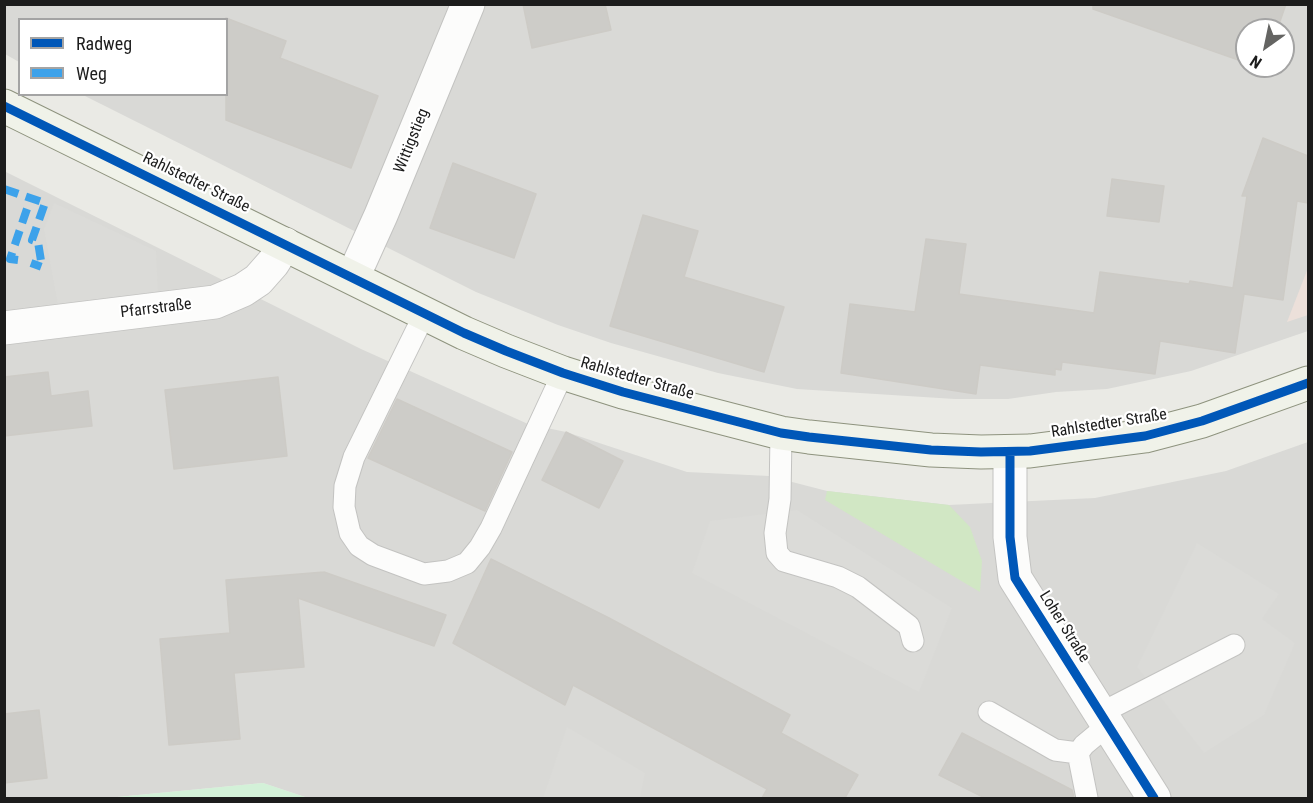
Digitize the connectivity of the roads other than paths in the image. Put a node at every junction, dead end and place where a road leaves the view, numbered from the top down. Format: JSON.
{"nodes":[{"id":1,"x":468,"y":4,"type":"edge"},
{"id":2,"x":4,"y":106,"type":"edge"},
{"id":3,"x":285,"y":244,"type":"junction"},
{"id":4,"x":353,"y":277,"type":"junction"},
{"id":5,"x":425,"y":313,"type":"junction"},
{"id":6,"x":4,"y":328,"type":"edge"},
{"id":7,"x":563,"y":373,"type":"junction"},
{"id":8,"x":1308,"y":383,"type":"edge"},
{"id":9,"x":781,"y":433,"type":"junction"},
{"id":10,"x":1010,"y":452,"type":"junction"},
{"id":11,"x":913,"y":641,"type":"dead end"},
{"id":12,"x":1234,"y":645,"type":"dead end"},
{"id":13,"x":989,"y":712,"type":"dead end"},
{"id":14,"x":1104,"y":719,"type":"junction"},
{"id":15,"x":1078,"y":753,"type":"junction"},
{"id":16,"x":1087,"y":798,"type":"edge"},
{"id":17,"x":1154,"y":798,"type":"edge"}],
"edges":[{"from":1,"to":4,"type":"street","name":"Wittigstieg"},
{"from":2,"to":3,"type":"main road","name":"Rahlstedter Straße"},
{"from":3,"to":4,"type":"main road","name":"Rahlstedter Straße"},
{"from":3,"to":6,"type":"street","name":"Pfarrstraße"},
{"from":4,"to":5,"type":"main road","name":"Rahlstedter Straße"},
{"from":5,"to":7,"type":"main road","name":"Rahlstedter Straße"},
{"from":5,"to":7,"type":"lane"},
{"from":7,"to":9,"type":"main road","name":"Rahlstedter Straße"},
{"from":8,"to":10,"type":"main road","name":"Rahlstedter Straße"},
{"from":9,"to":10,"type":"main road","name":"Rahlstedter Straße"},
{"from":9,"to":11,"type":"lane"},
{"from":10,"to":14,"type":"street","name":"Loher Straße"},
{"from":12,"to":14,"type":"lane"},
{"from":13,"to":15,"type":"lane"},
{"from":14,"to":15,"type":"lane"},
{"from":14,"to":17,"type":"street","name":"Loher Straße"},
{"from":15,"to":16,"type":"lane"}]}
